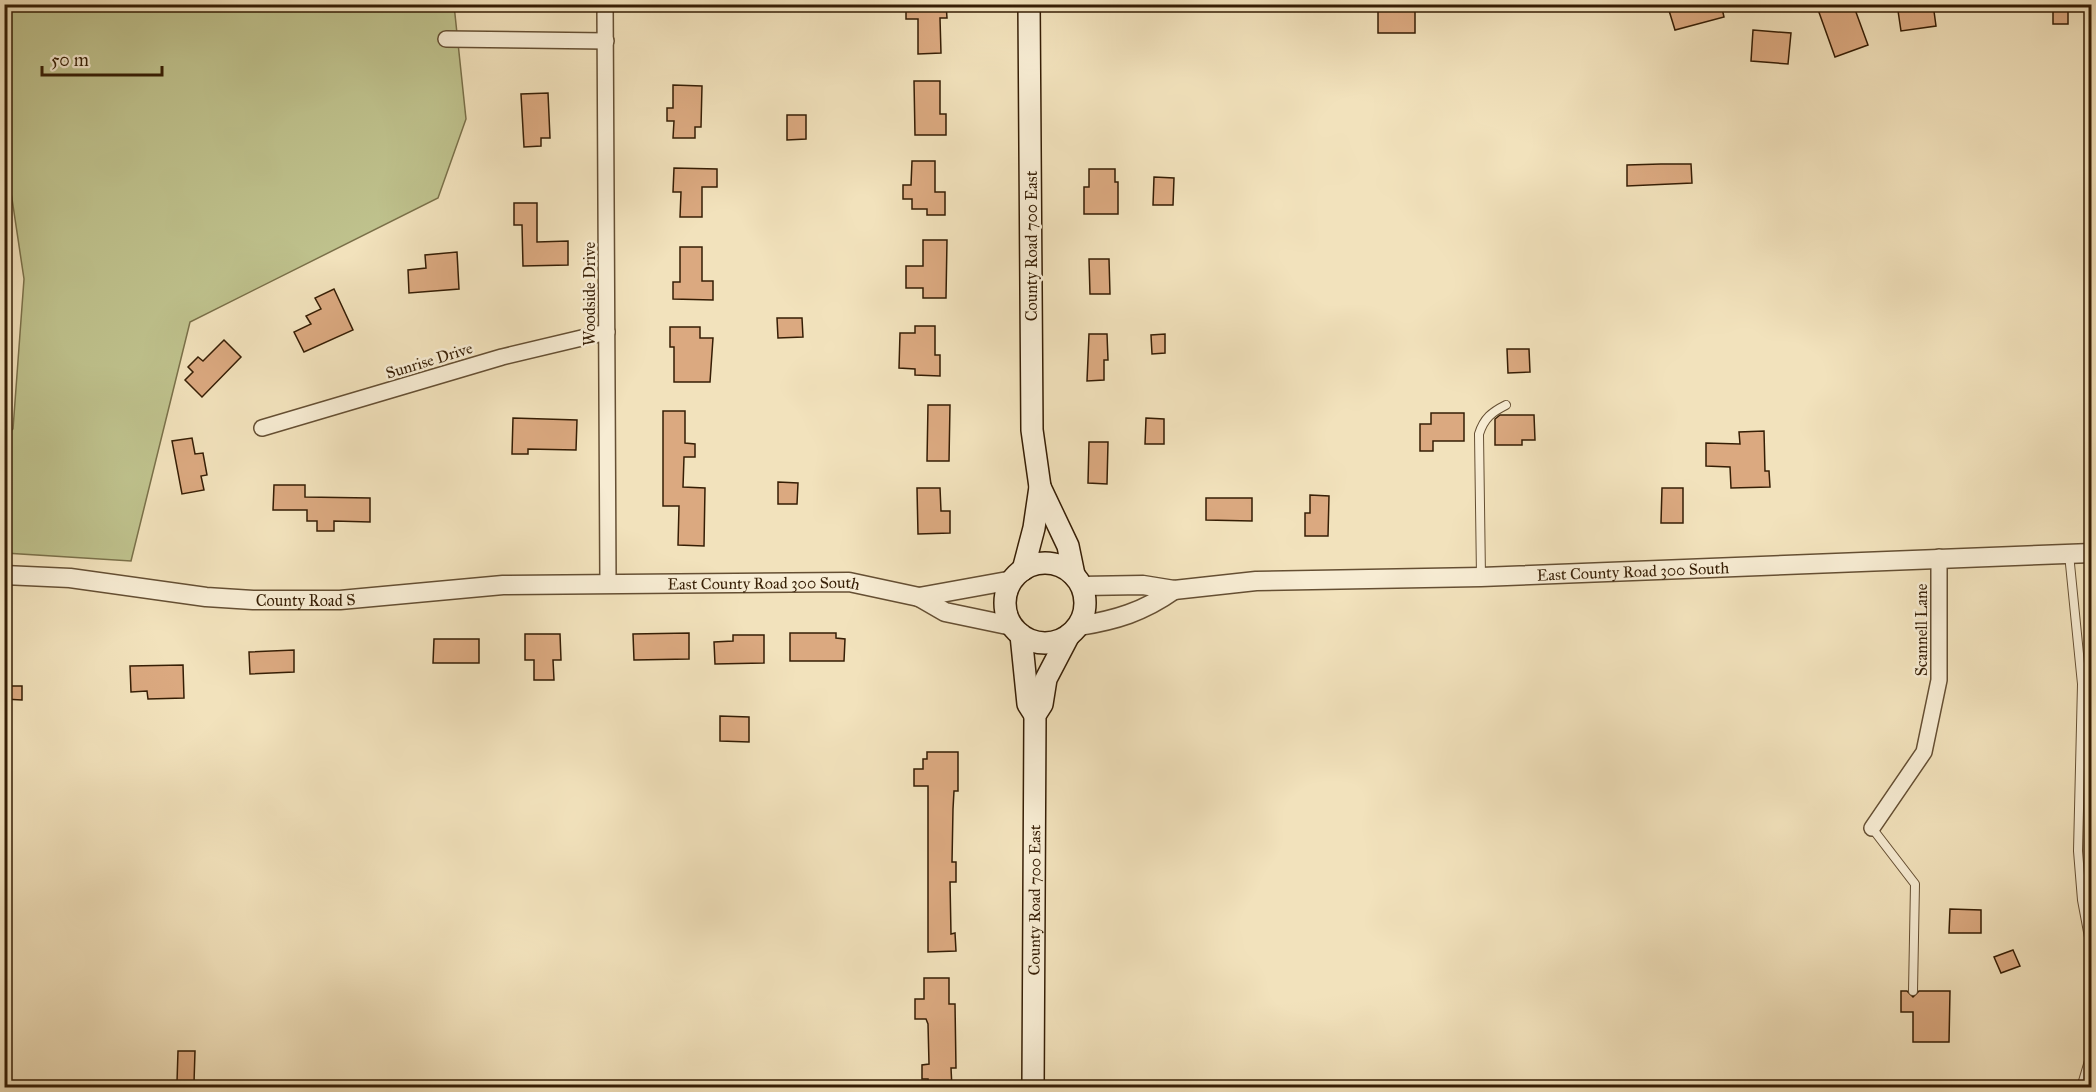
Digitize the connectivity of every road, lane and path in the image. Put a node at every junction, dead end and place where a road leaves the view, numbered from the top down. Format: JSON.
{"nodes":[{"id":1,"x":605,"y":4,"type":"edge"},
{"id":2,"x":1029,"y":4,"type":"edge"},
{"id":3,"x":446,"y":39,"type":"dead end"},
{"id":4,"x":606,"y":41,"type":"junction"},
{"id":5,"x":607,"y":332,"type":"junction"},
{"id":6,"x":1506,"y":405,"type":"dead end"},
{"id":7,"x":262,"y":428,"type":"dead end"},
{"id":8,"x":1041,"y":487,"type":"junction"},
{"id":9,"x":2069,"y":553,"type":"junction"},
{"id":10,"x":2091,"y":553,"type":"edge"},
{"id":11,"x":1939,"y":557,"type":"junction"},
{"id":12,"x":4,"y":575,"type":"edge"},
{"id":13,"x":1018,"y":575,"type":"junction"},
{"id":14,"x":1481,"y":577,"type":"junction"},
{"id":15,"x":1078,"y":581,"type":"junction"},
{"id":16,"x":608,"y":583,"type":"junction"},
{"id":17,"x":1174,"y":590,"type":"junction"},
{"id":18,"x":919,"y":597,"type":"junction"},
{"id":19,"x":1017,"y":630,"type":"junction"},
{"id":20,"x":1074,"y":631,"type":"junction"},
{"id":21,"x":1035,"y":715,"type":"junction"},
{"id":22,"x":1872,"y":828,"type":"joint"},
{"id":23,"x":2091,"y":953,"type":"edge"},
{"id":24,"x":1913,"y":991,"type":"dead end"},
{"id":25,"x":2091,"y":1051,"type":"edge"},
{"id":26,"x":1033,"y":1088,"type":"edge"},
{"id":27,"x":2081,"y":1088,"type":"edge"}],
"edges":[{"from":1,"to":4,"type":"street","name":"Woodside Drive"},
{"from":2,"to":8,"type":"main road","name":"County Road 700 East"},
{"from":3,"to":4,"type":"street"},
{"from":4,"to":5,"type":"street","name":"Woodside Drive"},
{"from":5,"to":7,"type":"street","name":"Sunrise Drive"},
{"from":5,"to":16,"type":"street","name":"Woodside Drive"},
{"from":6,"to":14,"type":"lane"},
{"from":8,"to":13,"type":"main road","name":"County Road 700 East"},
{"from":8,"to":15,"type":"main road","name":"County Road 700 East"},
{"from":9,"to":10,"type":"street","name":"East County Road 300 South"},
{"from":9,"to":11,"type":"street","name":"East County Road 300 South"},
{"from":9,"to":23,"type":"lane"},
{"from":11,"to":14,"type":"street","name":"East County Road 300 South"},
{"from":11,"to":22,"type":"street","name":"Scannell Lane"},
{"from":12,"to":16,"type":"street","name":"County Road S"},
{"from":13,"to":15,"type":"main road"},
{"from":13,"to":18,"type":"street","name":"East County Road 300 South"},
{"from":13,"to":19,"type":"main road"},
{"from":14,"to":17,"type":"street","name":"East County Road 300 South"},
{"from":15,"to":17,"type":"street","name":"East County Road 300 South"},
{"from":15,"to":20,"type":"main road"},
{"from":16,"to":18,"type":"street","name":"East County Road 300 South"},
{"from":17,"to":20,"type":"street","name":"East County Road 300 South"},
{"from":18,"to":19,"type":"street","name":"East County Road 300 South"},
{"from":19,"to":20,"type":"main road"},
{"from":19,"to":21,"type":"main road","name":"County Road 700 East"},
{"from":20,"to":21,"type":"main road","name":"County Road 700 East"},
{"from":21,"to":26,"type":"main road","name":"County Road 700 East"},
{"from":22,"to":24,"type":"lane"},
{"from":25,"to":27,"type":"lane"}]}
